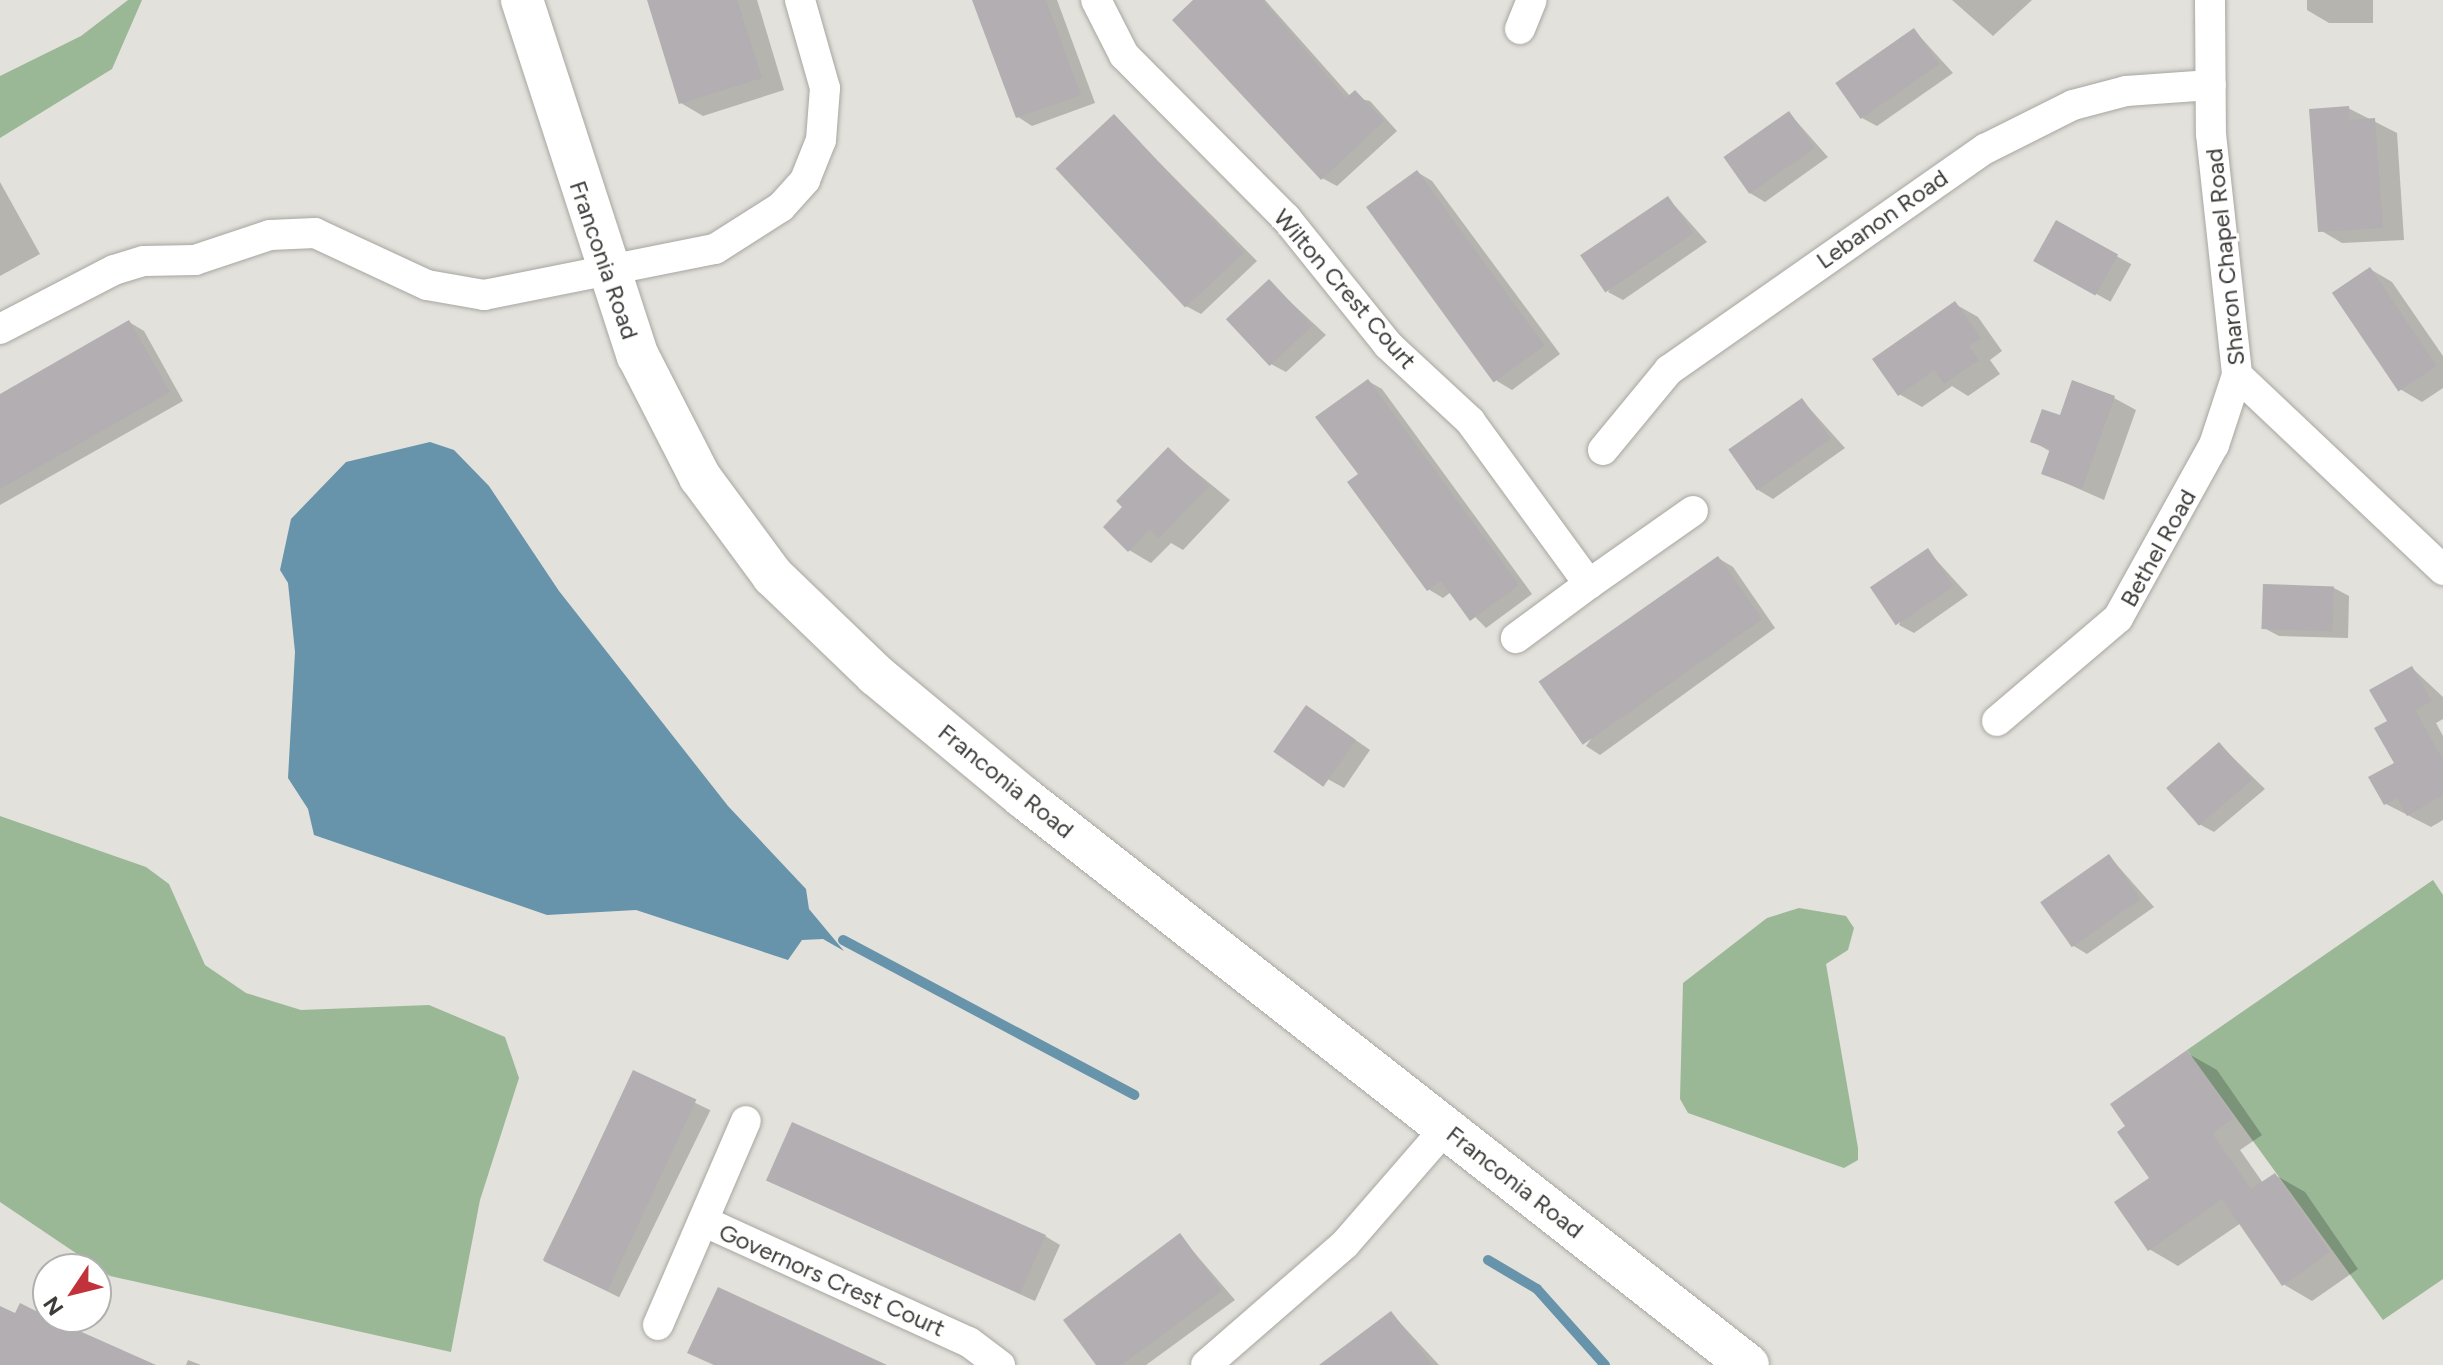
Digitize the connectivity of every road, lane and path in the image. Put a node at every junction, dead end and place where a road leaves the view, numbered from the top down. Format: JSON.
{"nodes":[{"id":1,"x":522,"y":0,"type":"edge"},
{"id":2,"x":800,"y":0,"type":"edge"},
{"id":3,"x":1096,"y":0,"type":"edge"},
{"id":4,"x":1532,"y":0,"type":"edge"},
{"id":5,"x":2210,"y":0,"type":"edge"},
{"id":6,"x":1520,"y":29,"type":"dead end"},
{"id":7,"x":2211,"y":85,"type":"junction"},
{"id":8,"x":606,"y":273,"type":"junction"},
{"id":9,"x":0,"y":329,"type":"edge"},
{"id":10,"x":2237,"y":375,"type":"junction"},
{"id":11,"x":1603,"y":450,"type":"dead end"},
{"id":12,"x":1693,"y":511,"type":"dead end"},
{"id":13,"x":2443,"y":570,"type":"edge"},
{"id":14,"x":1589,"y":584,"type":"junction"},
{"id":15,"x":1516,"y":638,"type":"dead end"},
{"id":16,"x":1997,"y":721,"type":"dead end"},
{"id":17,"x":746,"y":1121,"type":"dead end"},
{"id":18,"x":1446,"y":1128,"type":"junction"},
{"id":19,"x":703,"y":1221,"type":"junction"},
{"id":20,"x":658,"y":1325,"type":"dead end"},
{"id":21,"x":1000,"y":1365,"type":"edge"},
{"id":22,"x":1206,"y":1365,"type":"edge"},
{"id":23,"x":1748,"y":1365,"type":"edge"}],
"edges":[{"from":1,"to":8,"type":"main road","name":"Franconia Road"},
{"from":2,"to":8,"type":"street"},
{"from":3,"to":14,"type":"street","name":"Wilton Crest Court"},
{"from":4,"to":6,"type":"street"},
{"from":5,"to":7,"type":"street","name":"Sharon Chapel Road"},
{"from":7,"to":10,"type":"street","name":"Sharon Chapel Road"},
{"from":7,"to":11,"type":"street","name":"Lebanon Road"},
{"from":8,"to":9,"type":"street"},
{"from":8,"to":18,"type":"main road","name":"Franconia Road"},
{"from":10,"to":13,"type":"street","name":"Sharon Chapel Road"},
{"from":10,"to":16,"type":"street","name":"Bethel Road"},
{"from":12,"to":14,"type":"street"},
{"from":14,"to":15,"type":"street"},
{"from":17,"to":19,"type":"street","name":"Governors Crest Court"},
{"from":18,"to":22,"type":"street"},
{"from":18,"to":23,"type":"main road","name":"Franconia Road"},
{"from":19,"to":20,"type":"street","name":"Governors Crest Court"},
{"from":19,"to":21,"type":"street","name":"Governors Crest Court"}]}
